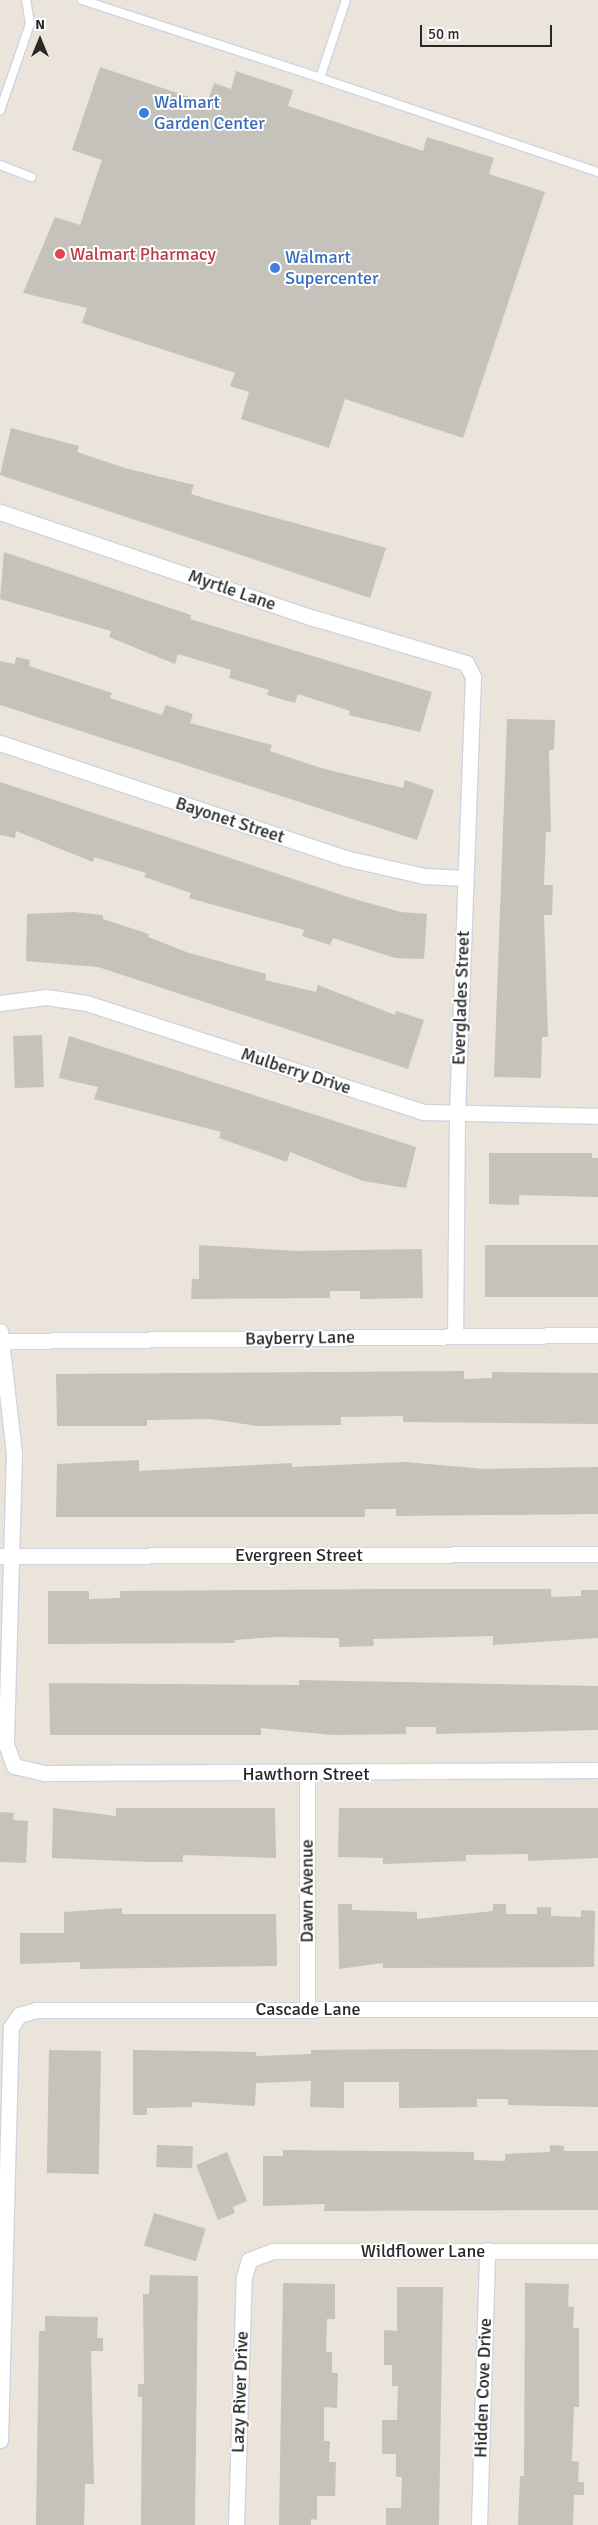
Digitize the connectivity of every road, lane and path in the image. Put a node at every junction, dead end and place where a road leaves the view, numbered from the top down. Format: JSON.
{"nodes":[{"id":1,"x":26,"y":0,"type":"edge"},
{"id":2,"x":82,"y":0,"type":"edge"},
{"id":3,"x":346,"y":0,"type":"edge"},
{"id":4,"x":320,"y":78,"type":"junction"},
{"id":5,"x":0,"y":111,"type":"edge"},
{"id":6,"x":0,"y":165,"type":"edge"},
{"id":7,"x":598,"y":172,"type":"edge"},
{"id":8,"x":32,"y":177,"type":"dead end"},
{"id":9,"x":0,"y":512,"type":"edge"},
{"id":10,"x":466,"y":663,"type":"joint"},
{"id":11,"x":0,"y":743,"type":"edge"},
{"id":12,"x":465,"y":878,"type":"junction"},
{"id":13,"x":0,"y":1002,"type":"edge"},
{"id":14,"x":456,"y":1115,"type":"junction"},
{"id":15,"x":598,"y":1116,"type":"edge"},
{"id":16,"x":598,"y":1335,"type":"edge"},
{"id":17,"x":1,"y":1336,"type":"edge"},
{"id":18,"x":455,"y":1336,"type":"junction"},
{"id":19,"x":598,"y":1554,"type":"edge"},
{"id":20,"x":6,"y":1556,"type":"edge"},
{"id":21,"x":598,"y":1770,"type":"edge"},
{"id":22,"x":307,"y":1774,"type":"junction"},
{"id":23,"x":307,"y":2008,"type":"junction"},
{"id":24,"x":598,"y":2009,"type":"edge"},
{"id":25,"x":4,"y":2242,"type":"edge"},
{"id":26,"x":487,"y":2250,"type":"junction"},
{"id":27,"x":598,"y":2251,"type":"edge"},
{"id":28,"x":249,"y":2260,"type":"joint"},
{"id":29,"x":4,"y":2271,"type":"edge"},
{"id":30,"x":0,"y":2440,"type":"edge"},
{"id":31,"x":236,"y":2525,"type":"edge"},
{"id":32,"x":479,"y":2525,"type":"edge"}],
"edges":[{"from":1,"to":5,"type":"lane"},
{"from":2,"to":4,"type":"lane"},
{"from":3,"to":4,"type":"lane"},
{"from":4,"to":7,"type":"lane"},
{"from":6,"to":8,"type":"lane"},
{"from":9,"to":10,"type":"street","name":"Myrtle Lane"},
{"from":10,"to":12,"type":"street","name":"Everglades Street"},
{"from":11,"to":12,"type":"street","name":"Bayonet Street"},
{"from":12,"to":14,"type":"street","name":"Everglades Street"},
{"from":13,"to":14,"type":"street","name":"Mulberry Drive"},
{"from":14,"to":15,"type":"street","name":"Mulberry Drive"},
{"from":14,"to":18,"type":"street","name":"Everglades Street"},
{"from":16,"to":18,"type":"street","name":"Bayberry Lane"},
{"from":17,"to":18,"type":"street","name":"Bayberry Lane"},
{"from":17,"to":20,"type":"street"},
{"from":19,"to":20,"type":"street","name":"Evergreen Street"},
{"from":20,"to":22,"type":"street","name":"Hawthorn Street"},
{"from":21,"to":22,"type":"street","name":"Hawthorn Street"},
{"from":22,"to":23,"type":"street","name":"Dawn Avenue"},
{"from":23,"to":24,"type":"street","name":"Cascade Lane"},
{"from":23,"to":25,"type":"street","name":"Cascade Lane"},
{"from":25,"to":29,"type":"street"},
{"from":26,"to":27,"type":"street","name":"Wildflower Lane"},
{"from":26,"to":28,"type":"street","name":"Wildflower Lane"},
{"from":26,"to":32,"type":"street","name":"Hidden Cove Drive"},
{"from":28,"to":31,"type":"street","name":"Lazy River Drive"},
{"from":29,"to":30,"type":"street"}]}
